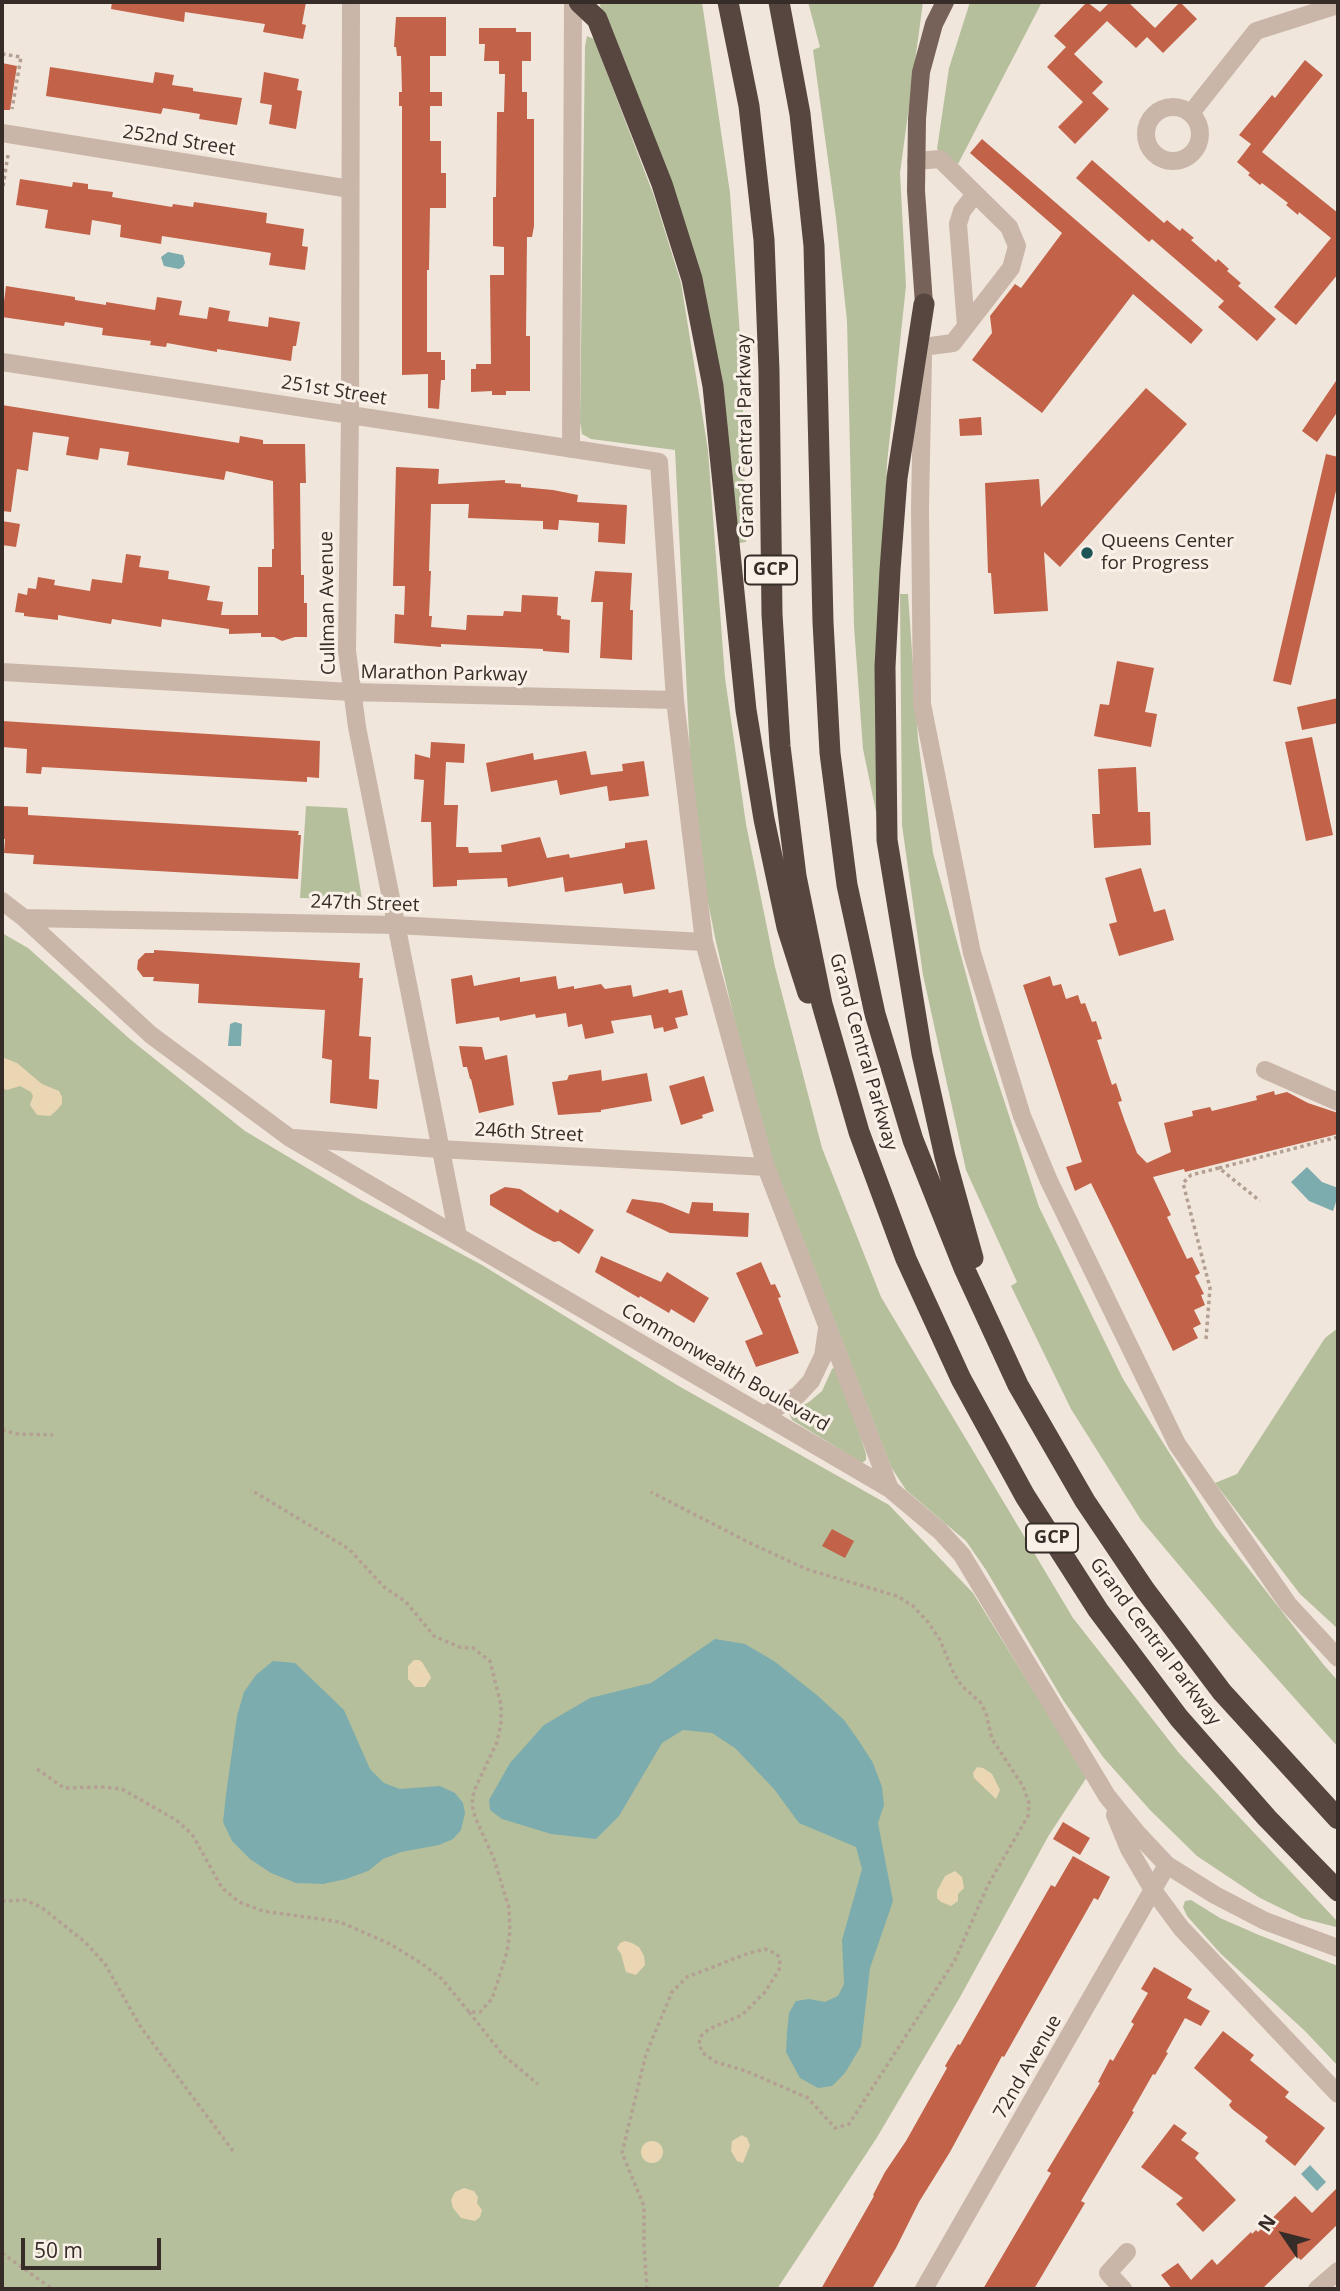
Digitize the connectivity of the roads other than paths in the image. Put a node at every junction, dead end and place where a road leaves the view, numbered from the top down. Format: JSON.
{"nodes":[{"id":1,"x":351,"y":2,"type":"edge"},
{"id":2,"x":573,"y":2,"type":"edge"},
{"id":3,"x":579,"y":2,"type":"edge"},
{"id":4,"x":728,"y":2,"type":"edge"},
{"id":5,"x":779,"y":2,"type":"edge"},
{"id":6,"x":935,"y":2,"type":"edge"},
{"id":7,"x":945,"y":2,"type":"edge"},
{"id":8,"x":1338,"y":5,"type":"edge"},
{"id":9,"x":934,"y":24,"type":"junction"},
{"id":10,"x":1191,"y":113,"type":"dead end"},
{"id":11,"x":2,"y":133,"type":"edge"},
{"id":12,"x":916,"y":161,"type":"junction"},
{"id":13,"x":350,"y":189,"type":"junction"},
{"id":14,"x":975,"y":194,"type":"junction"},
{"id":15,"x":924,"y":304,"type":"junction"},
{"id":16,"x":966,"y":326,"type":"junction"},
{"id":17,"x":923,"y":347,"type":"junction"},
{"id":18,"x":2,"y":362,"type":"edge"},
{"id":19,"x":350,"y":414,"type":"junction"},
{"id":20,"x":571,"y":449,"type":"junction"},
{"id":21,"x":2,"y":672,"type":"edge"},
{"id":22,"x":351,"y":692,"type":"junction"},
{"id":23,"x":675,"y":700,"type":"junction"},
{"id":24,"x":2,"y":901,"type":"edge"},
{"id":25,"x":24,"y":918,"type":"junction"},
{"id":26,"x":396,"y":925,"type":"junction"},
{"id":27,"x":704,"y":942,"type":"junction"},
{"id":28,"x":1265,"y":1070,"type":"dead end"},
{"id":29,"x":1338,"y":1102,"type":"edge"},
{"id":30,"x":859,"y":1132,"type":"junction"},
{"id":31,"x":290,"y":1138,"type":"junction"},
{"id":32,"x":439,"y":1149,"type":"junction"},
{"id":33,"x":766,"y":1167,"type":"junction"},
{"id":34,"x":458,"y":1236,"type":"junction"},
{"id":35,"x":827,"y":1325,"type":"junction"},
{"id":36,"x":1018,"y":1385,"type":"junction"},
{"id":37,"x":764,"y":1415,"type":"junction"},
{"id":38,"x":890,"y":1489,"type":"junction"},
{"id":39,"x":1338,"y":1658,"type":"edge"},
{"id":40,"x":1107,"y":1796,"type":"junction"},
{"id":41,"x":1338,"y":1819,"type":"edge"},
{"id":42,"x":1167,"y":1865,"type":"junction"},
{"id":43,"x":1337,"y":1889,"type":"edge"},
{"id":44,"x":1153,"y":1890,"type":"junction"},
{"id":45,"x":1338,"y":1948,"type":"edge"},
{"id":46,"x":1338,"y":2094,"type":"edge"},
{"id":47,"x":1127,"y":2252,"type":"dead end"},
{"id":48,"x":1338,"y":2271,"type":"edge"},
{"id":49,"x":924,"y":2289,"type":"edge"},
{"id":50,"x":1123,"y":2289,"type":"edge"},
{"id":51,"x":1317,"y":2289,"type":"edge"}],
"edges":[{"from":1,"to":13,"type":"street","name":"Cullman Avenue"},
{"from":2,"to":20,"type":"street"},
{"from":3,"to":30,"type":"highway"},
{"from":4,"to":30,"type":"highway","name":"Grand Central Parkway","number":"GCP"},
{"from":5,"to":36,"type":"highway","name":"Grand Central Parkway","number":"GCP"},
{"from":6,"to":9,"type":"main road"},
{"from":7,"to":9,"type":"main road"},
{"from":8,"to":10,"type":"street"},
{"from":9,"to":12,"type":"main road"},
{"from":11,"to":13,"type":"street","name":"252nd Street"},
{"from":12,"to":14,"type":"street"},
{"from":12,"to":15,"type":"main road"},
{"from":13,"to":19,"type":"street","name":"Cullman Avenue"},
{"from":14,"to":16,"type":"street"},
{"from":14,"to":16,"type":"street"},
{"from":15,"to":17,"type":"street"},
{"from":15,"to":36,"type":"highway"},
{"from":16,"to":17,"type":"street"},
{"from":17,"to":39,"type":"street"},
{"from":18,"to":19,"type":"street","name":"251st Street"},
{"from":19,"to":20,"type":"street","name":"251st Street"},
{"from":19,"to":22,"type":"street","name":"Cullman Avenue"},
{"from":20,"to":23,"type":"street","name":"251st Street"},
{"from":21,"to":22,"type":"street","name":"Marathon Parkway"},
{"from":22,"to":23,"type":"street","name":"Marathon Parkway"},
{"from":22,"to":26,"type":"street","name":"Cullman Avenue"},
{"from":23,"to":27,"type":"street"},
{"from":24,"to":25,"type":"street","name":"Commonwealth Boulevard"},
{"from":25,"to":26,"type":"street","name":"247th Street"},
{"from":25,"to":31,"type":"street","name":"Commonwealth Boulevard"},
{"from":26,"to":27,"type":"street","name":"247th Street"},
{"from":26,"to":32,"type":"street","name":"Cullman Avenue"},
{"from":27,"to":33,"type":"street"},
{"from":28,"to":29,"type":"street"},
{"from":30,"to":43,"type":"highway","name":"Grand Central Parkway","number":"GCP"},
{"from":31,"to":32,"type":"street","name":"246th Street"},
{"from":31,"to":34,"type":"street","name":"Commonwealth Boulevard"},
{"from":32,"to":33,"type":"street","name":"246th Street"},
{"from":32,"to":34,"type":"street","name":"Cullman Avenue"},
{"from":33,"to":35,"type":"street"},
{"from":34,"to":37,"type":"street","name":"Commonwealth Boulevard"},
{"from":35,"to":37,"type":"street"},
{"from":35,"to":38,"type":"street"},
{"from":36,"to":41,"type":"highway","name":"Grand Central Parkway","number":"GCP"},
{"from":37,"to":38,"type":"street","name":"Commonwealth Boulevard"},
{"from":38,"to":40,"type":"street","name":"Commonwealth Boulevard"},
{"from":40,"to":42,"type":"street","name":"Commonwealth Boulevard"},
{"from":40,"to":44,"type":"street"},
{"from":42,"to":44,"type":"street","name":"72nd Avenue"},
{"from":42,"to":45,"type":"street","name":"Commonwealth Boulevard"},
{"from":44,"to":46,"type":"street"},
{"from":44,"to":49,"type":"street","name":"72nd Avenue"},
{"from":47,"to":50,"type":"street"},
{"from":48,"to":51,"type":"street"}]}
